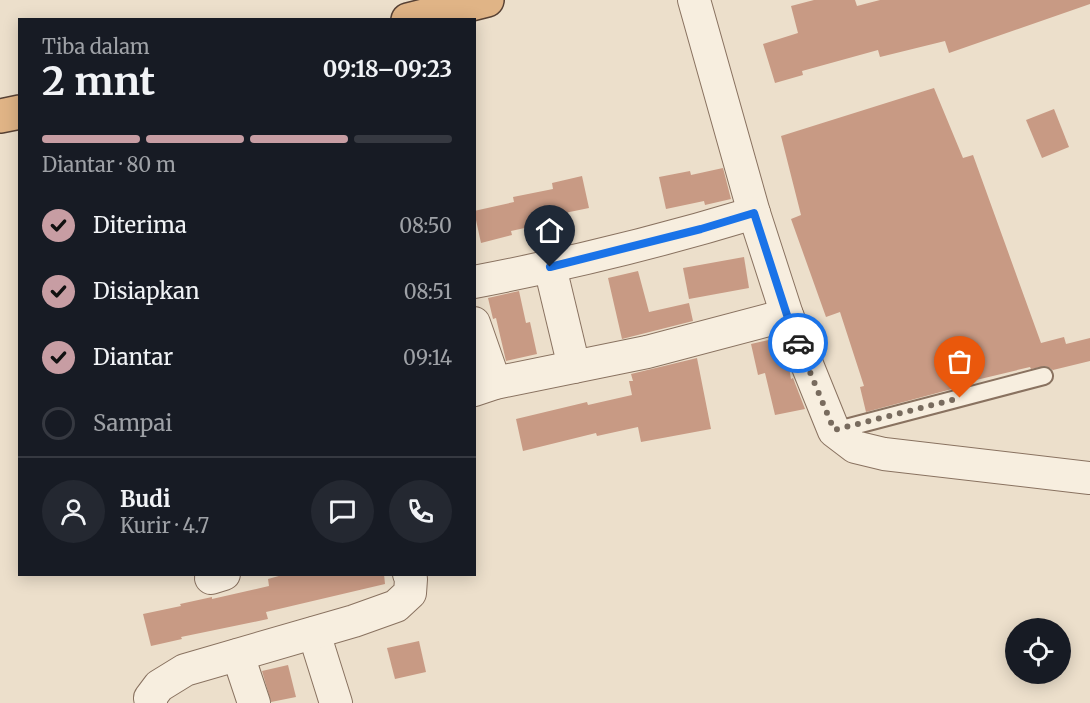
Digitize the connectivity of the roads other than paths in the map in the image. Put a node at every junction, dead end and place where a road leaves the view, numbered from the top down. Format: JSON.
{"nodes":[{"id":1,"x":487,"y":0,"type":"edge"},
{"id":2,"x":694,"y":0,"type":"edge"},
{"id":3,"x":416,"y":18,"type":"edge"},
{"id":4,"x":18,"y":112,"type":"edge"},
{"id":5,"x":0,"y":116,"type":"edge"},
{"id":6,"x":754,"y":213,"type":"junction"},
{"id":7,"x":550,"y":267,"type":"junction"},
{"id":8,"x":476,"y":282,"type":"edge"},
{"id":9,"x":787,"y":315,"type":"junction"},
{"id":10,"x":476,"y":336,"type":"edge"},
{"id":11,"x":574,"y":367,"type":"junction"},
{"id":12,"x":1044,"y":376,"type":"dead end"},
{"id":13,"x":484,"y":386,"type":"edge"},
{"id":14,"x":834,"y":430,"type":"junction"},
{"id":15,"x":1090,"y":478,"type":"edge"},
{"id":16,"x":410,"y":576,"type":"edge"},
{"id":17,"x":314,"y":633,"type":"junction"},
{"id":18,"x":238,"y":655,"type":"junction"},
{"id":19,"x":151,"y":703,"type":"edge"},
{"id":20,"x":254,"y":703,"type":"edge"},
{"id":21,"x":336,"y":703,"type":"edge"}],
"edges":[{"from":1,"to":3,"type":"highway"},
{"from":2,"to":6,"type":"street"},
{"from":4,"to":5,"type":"highway"},
{"from":6,"to":7,"type":"street"},
{"from":6,"to":9,"type":"street"},
{"from":7,"to":8,"type":"street"},
{"from":7,"to":11,"type":"street"},
{"from":9,"to":11,"type":"street"},
{"from":9,"to":14,"type":"street"},
{"from":10,"to":13,"type":"street"},
{"from":11,"to":13,"type":"street"},
{"from":12,"to":14,"type":"lane"},
{"from":14,"to":15,"type":"street"},
{"from":16,"to":17,"type":"street"},
{"from":17,"to":18,"type":"street"},
{"from":17,"to":21,"type":"street"},
{"from":18,"to":19,"type":"street"},
{"from":18,"to":20,"type":"street"}]}
